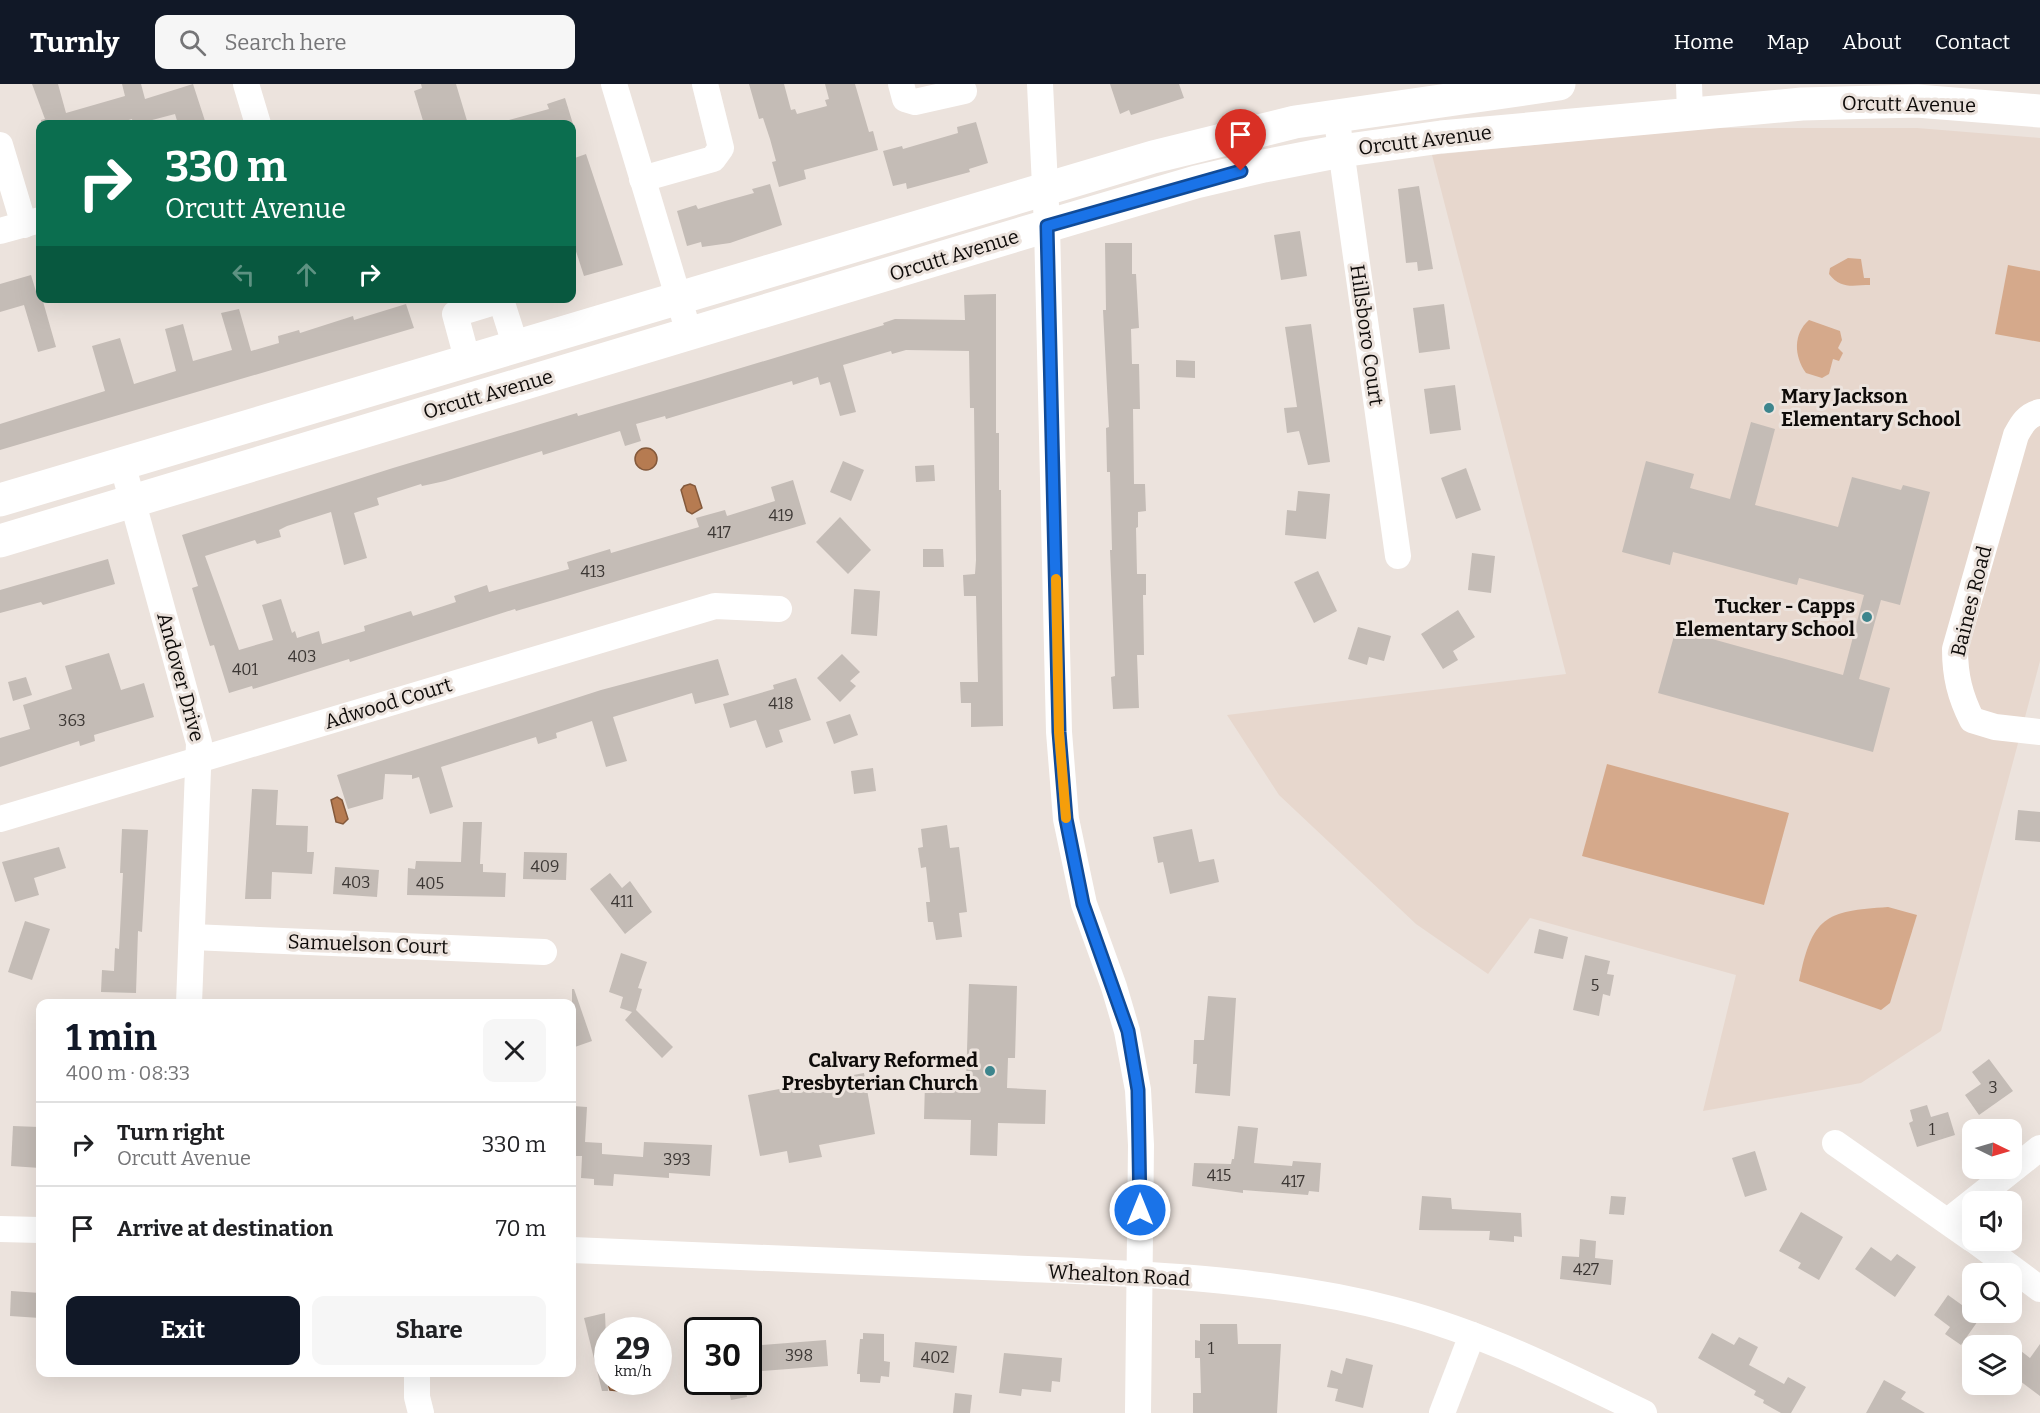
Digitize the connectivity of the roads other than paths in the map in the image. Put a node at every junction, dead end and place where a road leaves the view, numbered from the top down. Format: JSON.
{"nodes":[{"id":1,"x":246,"y":84,"type":"edge"},
{"id":2,"x":614,"y":84,"type":"edge"},
{"id":3,"x":705,"y":84,"type":"edge"},
{"id":4,"x":901,"y":84,"type":"edge"},
{"id":5,"x":1040,"y":84,"type":"edge"},
{"id":6,"x":1547,"y":85,"type":"edge"},
{"id":7,"x":964,"y":91,"type":"dead end"},
{"id":8,"x":1962,"y":94,"type":"edge"},
{"id":9,"x":1690,"y":98,"type":"edge"},
{"id":10,"x":2040,"y":111,"type":"edge"},
{"id":11,"x":1336,"y":114,"type":"junction"},
{"id":12,"x":257,"y":120,"type":"edge"},
{"id":13,"x":0,"y":145,"type":"edge"},
{"id":14,"x":1341,"y":151,"type":"junction"},
{"id":15,"x":642,"y":179,"type":"junction"},
{"id":16,"x":1046,"y":189,"type":"junction"},
{"id":17,"x":21,"y":225,"type":"edge"},
{"id":18,"x":1047,"y":226,"type":"junction"},
{"id":19,"x":678,"y":298,"type":"junction"},
{"id":20,"x":491,"y":303,"type":"edge"},
{"id":21,"x":502,"y":303,"type":"edge"},
{"id":22,"x":689,"y":333,"type":"junction"},
{"id":23,"x":516,"y":347,"type":"junction"},
{"id":24,"x":468,"y":362,"type":"junction"},
{"id":25,"x":2040,"y":412,"type":"edge"},
{"id":26,"x":122,"y":463,"type":"junction"},
{"id":27,"x":133,"y":499,"type":"junction"},
{"id":28,"x":0,"y":500,"type":"edge"},
{"id":29,"x":0,"y":541,"type":"edge"},
{"id":30,"x":1398,"y":556,"type":"dead end"},
{"id":31,"x":779,"y":609,"type":"dead end"},
{"id":32,"x":2029,"y":731,"type":"edge"},
{"id":33,"x":201,"y":759,"type":"junction"},
{"id":34,"x":0,"y":819,"type":"edge"},
{"id":35,"x":192,"y":937,"type":"junction"},
{"id":36,"x":544,"y":952,"type":"dead end"},
{"id":37,"x":189,"y":999,"type":"edge"},
{"id":38,"x":1835,"y":1143,"type":"dead end"},
{"id":39,"x":2040,"y":1148,"type":"edge"},
{"id":40,"x":1948,"y":1221,"type":"junction"},
{"id":41,"x":0,"y":1229,"type":"edge"},
{"id":42,"x":36,"y":1230,"type":"edge"},
{"id":43,"x":1962,"y":1232,"type":"edge"},
{"id":44,"x":576,"y":1250,"type":"edge"},
{"id":45,"x":1988,"y":1251,"type":"edge"},
{"id":46,"x":1140,"y":1274,"type":"junction"},
{"id":47,"x":2040,"y":1289,"type":"edge"},
{"id":48,"x":1472,"y":1335,"type":"junction"},
{"id":49,"x":417,"y":1377,"type":"edge"},
{"id":50,"x":421,"y":1413,"type":"edge"},
{"id":51,"x":1138,"y":1413,"type":"edge"},
{"id":52,"x":1442,"y":1413,"type":"edge"},
{"id":53,"x":1644,"y":1413,"type":"edge"}],
"edges":[{"from":1,"to":12,"type":"street"},
{"from":2,"to":15,"type":"street"},
{"from":3,"to":15,"type":"street"},
{"from":4,"to":7,"type":"street"},
{"from":5,"to":16,"type":"street"},
{"from":6,"to":11,"type":"main road","name":"Orcutt Avenue"},
{"from":8,"to":9,"type":"main road","name":"Orcutt Avenue"},
{"from":8,"to":10,"type":"main road","name":"Orcutt Avenue"},
{"from":9,"to":14,"type":"main road","name":"Orcutt Avenue"},
{"from":11,"to":14,"type":"street","name":"Hillsboro Court"},
{"from":11,"to":16,"type":"main road","name":"Orcutt Avenue"},
{"from":13,"to":17,"type":"street"},
{"from":14,"to":18,"type":"main road","name":"Orcutt Avenue"},
{"from":14,"to":30,"type":"street","name":"Hillsboro Court"},
{"from":15,"to":19,"type":"street"},
{"from":16,"to":18,"type":"street"},
{"from":16,"to":19,"type":"main road","name":"Orcutt Avenue"},
{"from":18,"to":22,"type":"main road","name":"Orcutt Avenue"},
{"from":18,"to":46,"type":"street"},
{"from":19,"to":22,"type":"street"},
{"from":19,"to":23,"type":"main road","name":"Orcutt Avenue"},
{"from":20,"to":24,"type":"street"},
{"from":21,"to":23,"type":"street"},
{"from":22,"to":27,"type":"main road","name":"Orcutt Avenue"},
{"from":23,"to":24,"type":"main road","name":"Orcutt Avenue"},
{"from":24,"to":26,"type":"main road","name":"Orcutt Avenue"},
{"from":25,"to":32,"type":"street","name":"Baines Road"},
{"from":26,"to":27,"type":"street","name":"Andover Drive"},
{"from":26,"to":28,"type":"main road","name":"Orcutt Avenue"},
{"from":27,"to":29,"type":"main road","name":"Orcutt Avenue"},
{"from":27,"to":33,"type":"street","name":"Andover Drive"},
{"from":31,"to":33,"type":"street","name":"Adwood Court"},
{"from":33,"to":34,"type":"street","name":"Adwood Court"},
{"from":33,"to":35,"type":"street","name":"Andover Drive"},
{"from":35,"to":36,"type":"street","name":"Samuelson Court"},
{"from":35,"to":37,"type":"street","name":"Andover Drive"},
{"from":38,"to":40,"type":"street"},
{"from":39,"to":40,"type":"street"},
{"from":40,"to":43,"type":"street"},
{"from":41,"to":42,"type":"street"},
{"from":44,"to":46,"type":"street","name":"Whealton Road"},
{"from":45,"to":47,"type":"street"},
{"from":46,"to":48,"type":"street","name":"Whealton Road"},
{"from":46,"to":51,"type":"street"},
{"from":48,"to":52,"type":"street"},
{"from":48,"to":53,"type":"street","name":"Whealton Road"},
{"from":49,"to":50,"type":"street"}]}
